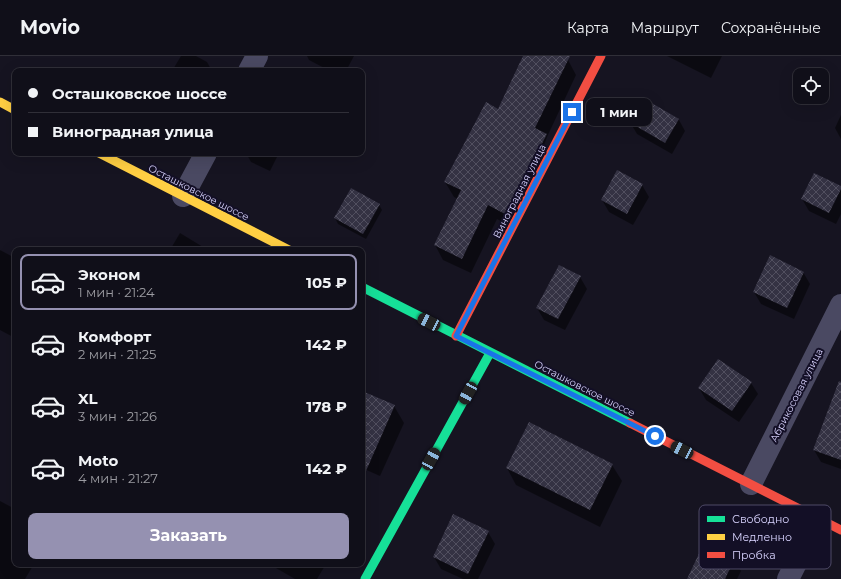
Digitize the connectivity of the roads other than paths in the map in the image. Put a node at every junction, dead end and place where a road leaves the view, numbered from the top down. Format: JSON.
{"nodes":[{"id":1,"x":257,"y":56,"type":"edge"},
{"id":2,"x":601,"y":56,"type":"edge"},
{"id":3,"x":251,"y":68,"type":"edge"},
{"id":4,"x":0,"y":102,"type":"edge"},
{"id":5,"x":12,"y":108,"type":"edge"},
{"id":6,"x":105,"y":156,"type":"edge"},
{"id":7,"x":204,"y":156,"type":"edge"},
{"id":8,"x":183,"y":196,"type":"junction"},
{"id":9,"x":283,"y":247,"type":"edge"},
{"id":10,"x":365,"y":289,"type":"edge"},
{"id":11,"x":841,"y":305,"type":"edge"},
{"id":12,"x":456,"y":336,"type":"junction"},
{"id":13,"x":490,"y":353,"type":"junction"},
{"id":14,"x":751,"y":484,"type":"junction"},
{"id":15,"x":793,"y":505,"type":"edge"},
{"id":16,"x":831,"y":525,"type":"edge"},
{"id":17,"x":841,"y":530,"type":"edge"},
{"id":18,"x":793,"y":569,"type":"edge"},
{"id":19,"x":365,"y":579,"type":"edge"},
{"id":20,"x":788,"y":579,"type":"edge"}],
"edges":[{"from":1,"to":3,"type":"street"},
{"from":2,"to":12,"type":"street","name":"Виноградная улица"},
{"from":4,"to":5,"type":"street"},
{"from":6,"to":8,"type":"street","name":"Осташковское шоссе"},
{"from":7,"to":8,"type":"street"},
{"from":8,"to":9,"type":"street","name":"Осташковское шоссе"},
{"from":10,"to":12,"type":"street","name":"Осташковское шоссе"},
{"from":11,"to":14,"type":"street","name":"Абрикосовая улица"},
{"from":12,"to":13,"type":"street","name":"Осташковское шоссе"},
{"from":13,"to":14,"type":"street","name":"Осташковское шоссе"},
{"from":13,"to":19,"type":"street"},
{"from":14,"to":15,"type":"street","name":"Осташковское шоссе"},
{"from":16,"to":17,"type":"street","name":"Осташковское шоссе"},
{"from":18,"to":20,"type":"street"}]}
